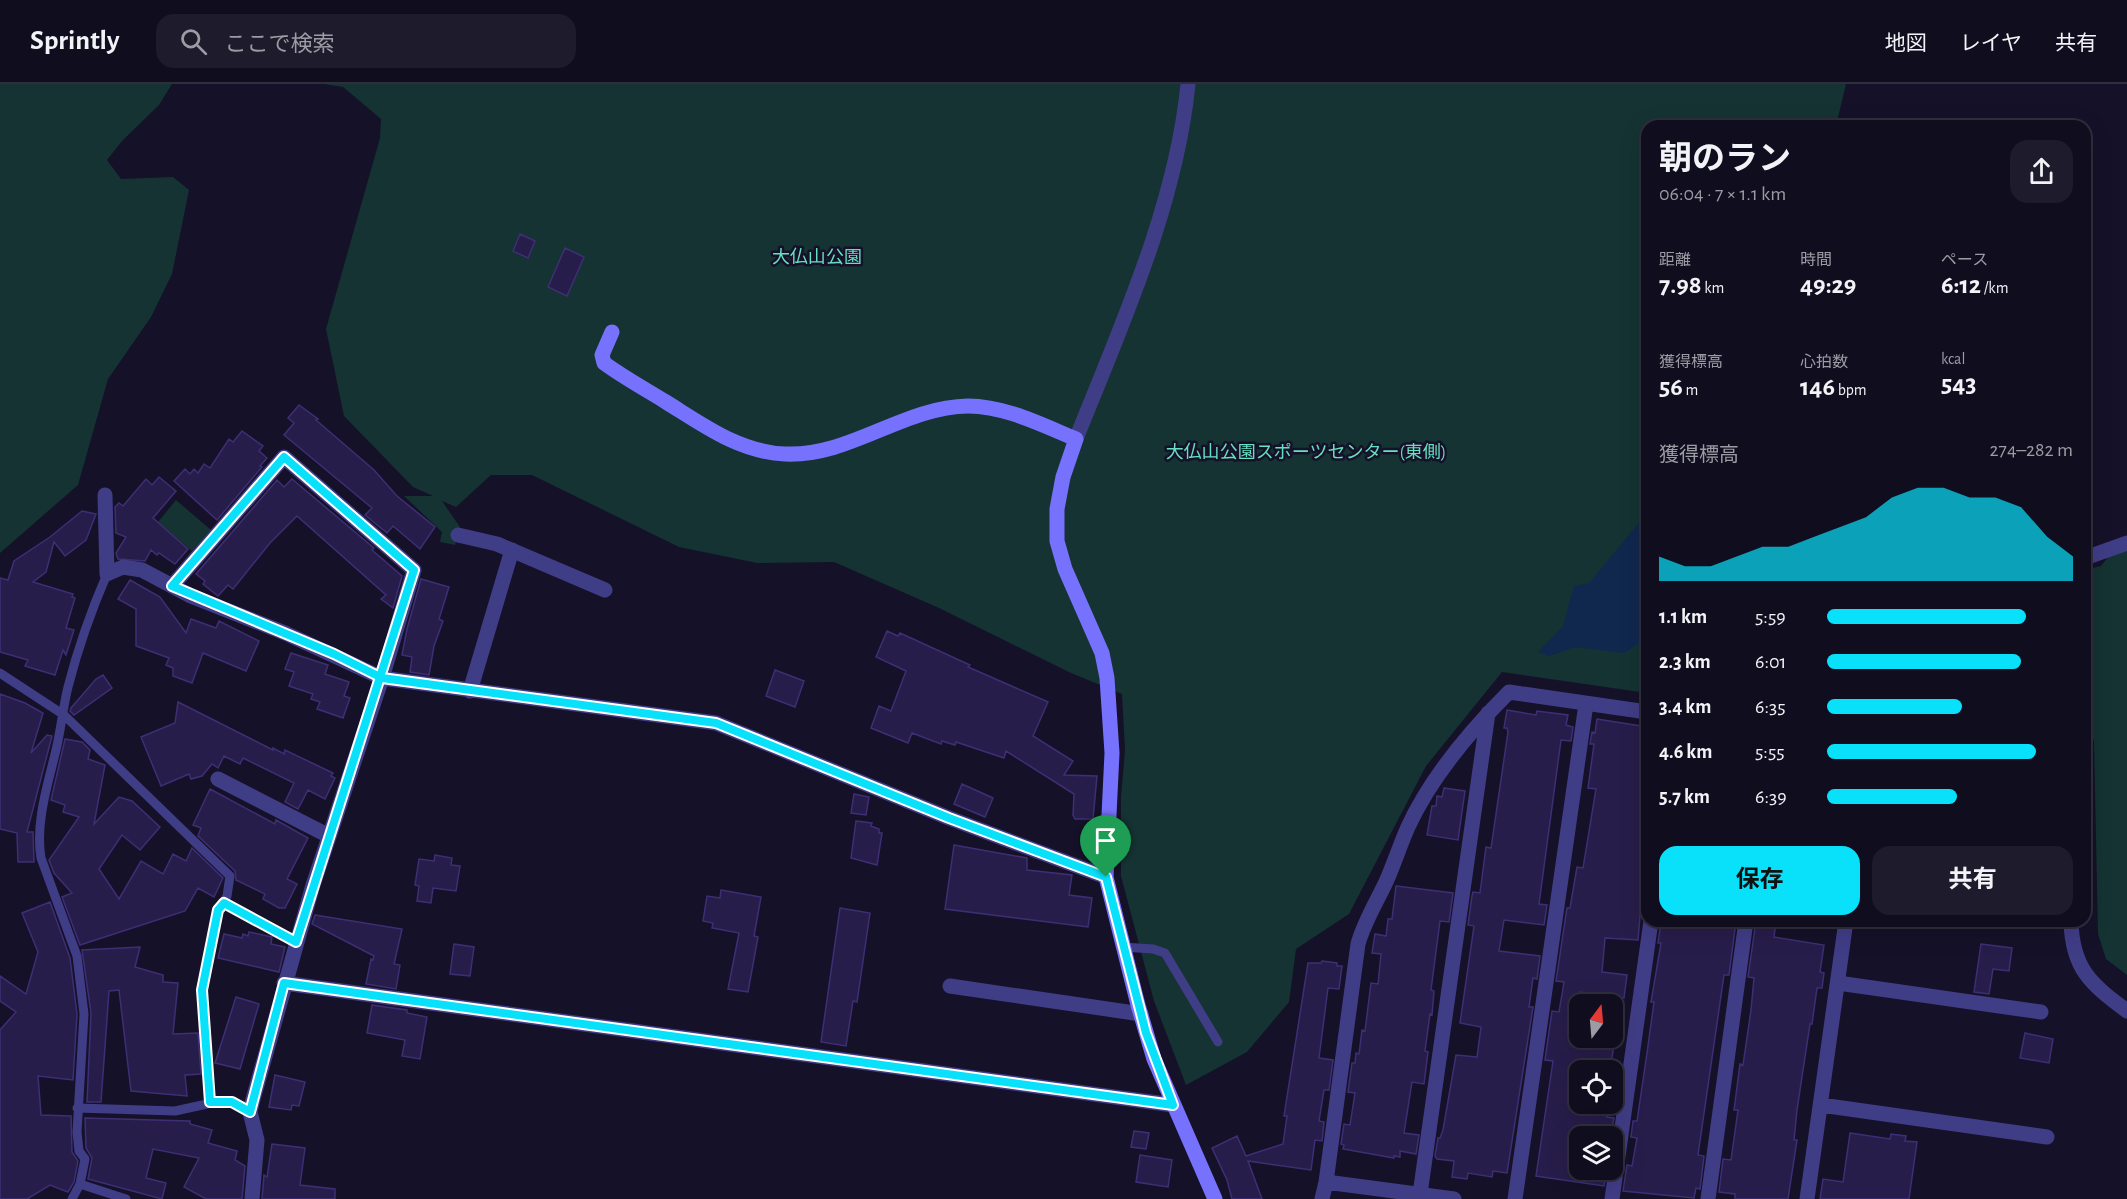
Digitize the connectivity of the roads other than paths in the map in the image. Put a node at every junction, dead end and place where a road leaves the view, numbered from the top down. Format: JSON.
{"nodes":[{"id":1,"x":1188,"y":84,"type":"edge"},
{"id":2,"x":612,"y":332,"type":"dead end"},
{"id":3,"x":1076,"y":439,"type":"junction"},
{"id":4,"x":105,"y":495,"type":"dead end"},
{"id":5,"x":458,"y":535,"type":"dead end"},
{"id":6,"x":2127,"y":543,"type":"edge"},
{"id":7,"x":512,"y":550,"type":"junction"},
{"id":8,"x":2091,"y":556,"type":"edge"},
{"id":9,"x":107,"y":574,"type":"junction"},
{"id":10,"x":172,"y":586,"type":"junction"},
{"id":11,"x":605,"y":590,"type":"dead end"},
{"id":12,"x":0,"y":673,"type":"edge"},
{"id":13,"x":382,"y":678,"type":"junction"},
{"id":14,"x":470,"y":691,"type":"junction"},
{"id":15,"x":1586,"y":704,"type":"junction"},
{"id":16,"x":1641,"y":711,"type":"edge"},
{"id":17,"x":1488,"y":713,"type":"junction"},
{"id":18,"x":64,"y":715,"type":"junction"},
{"id":19,"x":218,"y":779,"type":"dead end"},
{"id":20,"x":329,"y":836,"type":"junction"},
{"id":21,"x":1106,"y":877,"type":"junction"},
{"id":22,"x":224,"y":903,"type":"junction"},
{"id":23,"x":1650,"y":927,"type":"edge"},
{"id":24,"x":1745,"y":927,"type":"edge"},
{"id":25,"x":1845,"y":927,"type":"edge"},
{"id":26,"x":2072,"y":927,"type":"edge"},
{"id":27,"x":296,"y":942,"type":"junction"},
{"id":28,"x":1123,"y":947,"type":"junction"},
{"id":29,"x":284,"y":983,"type":"junction"},
{"id":30,"x":1838,"y":983,"type":"junction"},
{"id":31,"x":950,"y":986,"type":"dead end"},
{"id":32,"x":2127,"y":1011,"type":"edge"},
{"id":33,"x":2041,"y":1012,"type":"dead end"},
{"id":34,"x":1141,"y":1014,"type":"junction"},
{"id":35,"x":1218,"y":1042,"type":"dead end"},
{"id":36,"x":210,"y":1102,"type":"junction"},
{"id":37,"x":1173,"y":1105,"type":"junction"},
{"id":38,"x":1821,"y":1105,"type":"junction"},
{"id":39,"x":77,"y":1108,"type":"junction"},
{"id":40,"x":250,"y":1112,"type":"junction"},
{"id":41,"x":2047,"y":1137,"type":"dead end"},
{"id":42,"x":1326,"y":1182,"type":"junction"},
{"id":43,"x":80,"y":1185,"type":"junction"},
{"id":44,"x":1420,"y":1194,"type":"junction"},
{"id":45,"x":72,"y":1199,"type":"edge"},
{"id":46,"x":126,"y":1199,"type":"edge"},
{"id":47,"x":252,"y":1199,"type":"edge"},
{"id":48,"x":1215,"y":1199,"type":"edge"},
{"id":49,"x":1322,"y":1199,"type":"edge"},
{"id":50,"x":1454,"y":1199,"type":"edge"},
{"id":51,"x":1515,"y":1199,"type":"edge"},
{"id":52,"x":1612,"y":1199,"type":"edge"},
{"id":53,"x":1708,"y":1199,"type":"edge"},
{"id":54,"x":1807,"y":1199,"type":"edge"}],
"edges":[{"from":1,"to":3,"type":"street"},
{"from":2,"to":3,"type":"street"},
{"from":3,"to":21,"type":"street"},
{"from":4,"to":9,"type":"street"},
{"from":5,"to":7,"type":"street"},
{"from":6,"to":8,"type":"street"},
{"from":7,"to":11,"type":"street"},
{"from":7,"to":14,"type":"street"},
{"from":9,"to":10,"type":"street"},
{"from":9,"to":18,"type":"lane"},
{"from":10,"to":13,"type":"street"},
{"from":10,"to":13,"type":"street"},
{"from":12,"to":18,"type":"lane"},
{"from":13,"to":14,"type":"street"},
{"from":13,"to":20,"type":"street"},
{"from":14,"to":21,"type":"street"},
{"from":15,"to":16,"type":"street"},
{"from":15,"to":17,"type":"street"},
{"from":15,"to":51,"type":"street"},
{"from":17,"to":42,"type":"street"},
{"from":17,"to":44,"type":"street"},
{"from":18,"to":22,"type":"lane"},
{"from":18,"to":39,"type":"lane"},
{"from":19,"to":20,"type":"street"},
{"from":20,"to":27,"type":"street"},
{"from":21,"to":28,"type":"street"},
{"from":22,"to":27,"type":"lane"},
{"from":22,"to":36,"type":"lane"},
{"from":23,"to":52,"type":"street"},
{"from":24,"to":53,"type":"street"},
{"from":25,"to":30,"type":"street"},
{"from":26,"to":32,"type":"street"},
{"from":27,"to":29,"type":"street"},
{"from":28,"to":34,"type":"street"},
{"from":28,"to":35,"type":"lane"},
{"from":29,"to":37,"type":"street"},
{"from":29,"to":40,"type":"street"},
{"from":30,"to":33,"type":"street"},
{"from":30,"to":38,"type":"street"},
{"from":31,"to":34,"type":"street"},
{"from":34,"to":37,"type":"street"},
{"from":36,"to":39,"type":"lane"},
{"from":36,"to":40,"type":"lane"},
{"from":37,"to":48,"type":"street"},
{"from":38,"to":41,"type":"street"},
{"from":38,"to":54,"type":"street"},
{"from":39,"to":43,"type":"lane"},
{"from":40,"to":47,"type":"street"},
{"from":42,"to":44,"type":"street"},
{"from":42,"to":49,"type":"street"},
{"from":43,"to":45,"type":"lane"},
{"from":43,"to":46,"type":"lane"},
{"from":44,"to":50,"type":"street"}]}
